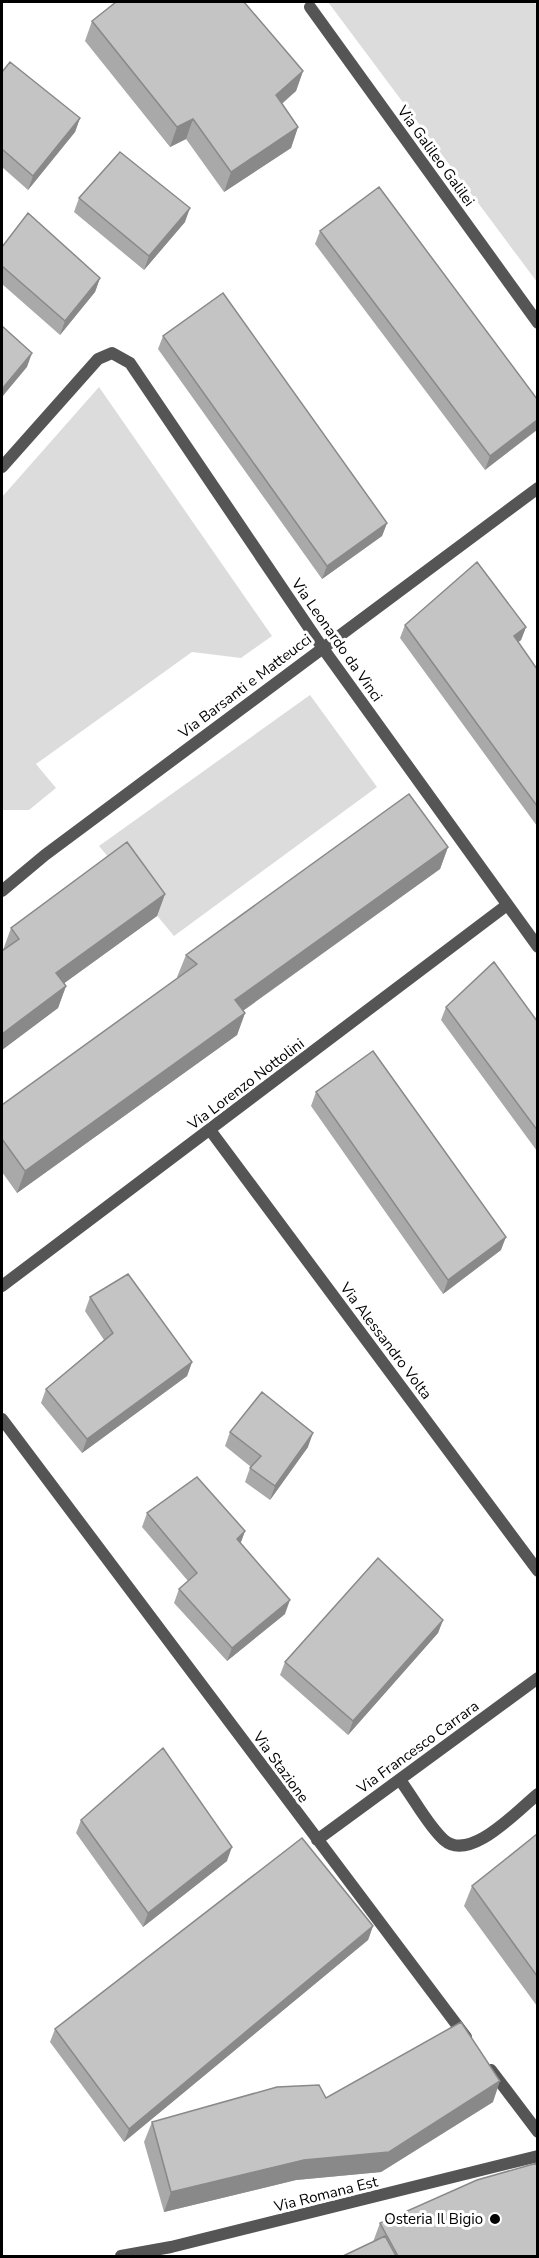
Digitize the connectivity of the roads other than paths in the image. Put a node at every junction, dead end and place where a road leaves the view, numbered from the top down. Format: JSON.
{"nodes":[{"id":1,"x":310,"y":7,"type":"dead end"},
{"id":2,"x":537,"y":322,"type":"edge"},
{"id":3,"x":2,"y":467,"type":"edge"},
{"id":4,"x":537,"y":488,"type":"edge"},
{"id":5,"x":322,"y":647,"type":"junction"},
{"id":6,"x":2,"y":891,"type":"edge"},
{"id":7,"x":507,"y":905,"type":"junction"},
{"id":8,"x":537,"y":947,"type":"edge"},
{"id":9,"x":210,"y":1130,"type":"junction"},
{"id":10,"x":2,"y":1286,"type":"edge"},
{"id":11,"x":2,"y":1419,"type":"edge"},
{"id":12,"x":537,"y":1571,"type":"edge"},
{"id":13,"x":537,"y":1678,"type":"edge"},
{"id":14,"x":400,"y":1780,"type":"junction"},
{"id":15,"x":537,"y":1794,"type":"edge"},
{"id":16,"x":317,"y":1840,"type":"junction"},
{"id":17,"x":537,"y":2132,"type":"edge"},
{"id":18,"x":537,"y":2156,"type":"edge"},
{"id":19,"x":121,"y":2256,"type":"edge"}],
"edges":[{"from":1,"to":2,"type":"street","name":"Via Galileo Galilei"},
{"from":3,"to":5,"type":"street","name":"Via Leonardo da Vinci"},
{"from":4,"to":5,"type":"street","name":"Via Barsanti e Matteucci"},
{"from":5,"to":6,"type":"street","name":"Via Barsanti e Matteucci"},
{"from":5,"to":7,"type":"street","name":"Via Leonardo da Vinci"},
{"from":7,"to":8,"type":"street","name":"Via Leonardo da Vinci"},
{"from":7,"to":9,"type":"street","name":"Via Lorenzo Nottolini"},
{"from":9,"to":10,"type":"street","name":"Via Lorenzo Nottolini"},
{"from":9,"to":12,"type":"street","name":"Via Alessandro Volta"},
{"from":11,"to":16,"type":"street","name":"Via Stazione"},
{"from":13,"to":14,"type":"street","name":"Via Francesco Carrara"},
{"from":14,"to":15,"type":"street"},
{"from":14,"to":16,"type":"street","name":"Via Francesco Carrara"},
{"from":16,"to":17,"type":"street","name":"Via Stazione"},
{"from":18,"to":19,"type":"street","name":"Via Romana Est"}]}
